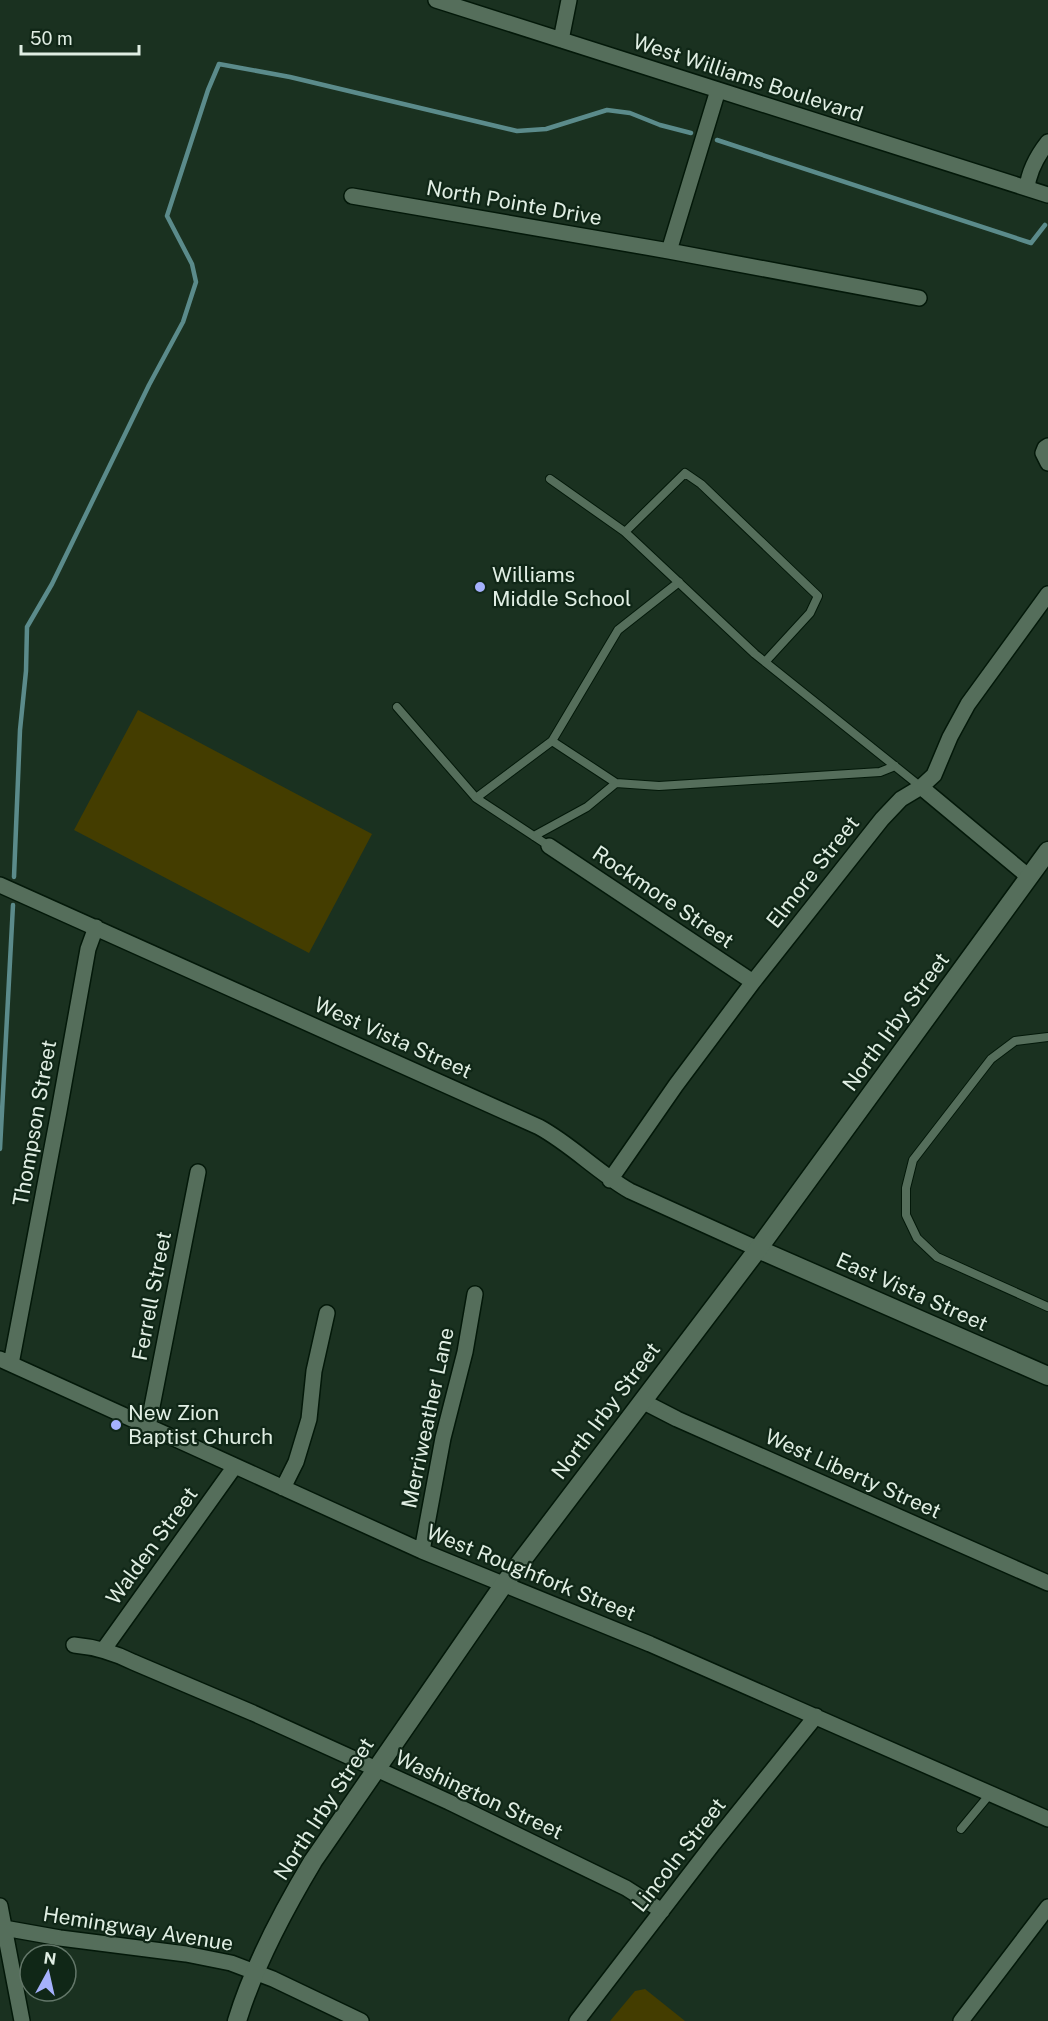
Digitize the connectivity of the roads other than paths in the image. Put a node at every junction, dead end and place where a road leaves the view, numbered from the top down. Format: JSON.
{"nodes":[{"id":1,"x":436,"y":0,"type":"edge"},
{"id":2,"x":569,"y":0,"type":"edge"},
{"id":3,"x":561,"y":40,"type":"junction"},
{"id":4,"x":718,"y":90,"type":"junction"},
{"id":5,"x":1048,"y":142,"type":"edge"},
{"id":6,"x":1027,"y":188,"type":"junction"},
{"id":7,"x":1048,"y":195,"type":"edge"},
{"id":8,"x":352,"y":196,"type":"dead end"},
{"id":9,"x":669,"y":251,"type":"junction"},
{"id":10,"x":919,"y":298,"type":"dead end"},
{"id":11,"x":1048,"y":446,"type":"edge"},
{"id":12,"x":1048,"y":463,"type":"edge"},
{"id":13,"x":550,"y":478,"type":"dead end"},
{"id":14,"x":625,"y":532,"type":"junction"},
{"id":15,"x":679,"y":582,"type":"junction"},
{"id":16,"x":1048,"y":594,"type":"edge"},
{"id":17,"x":765,"y":662,"type":"junction"},
{"id":18,"x":397,"y":706,"type":"dead end"},
{"id":19,"x":552,"y":741,"type":"junction"},
{"id":20,"x":895,"y":766,"type":"junction"},
{"id":21,"x":616,"y":783,"type":"junction"},
{"id":22,"x":921,"y":787,"type":"junction"},
{"id":23,"x":476,"y":798,"type":"junction"},
{"id":24,"x":534,"y":836,"type":"junction"},
{"id":25,"x":549,"y":846,"type":"joint"},
{"id":26,"x":1048,"y":851,"type":"edge"},
{"id":27,"x":1029,"y":877,"type":"junction"},
{"id":28,"x":0,"y":885,"type":"edge"},
{"id":29,"x":96,"y":927,"type":"junction"},
{"id":30,"x":753,"y":982,"type":"junction"},
{"id":31,"x":1047,"y":1037,"type":"edge"},
{"id":32,"x":198,"y":1172,"type":"dead end"},
{"id":33,"x":610,"y":1180,"type":"junction"},
{"id":34,"x":758,"y":1249,"type":"junction"},
{"id":35,"x":475,"y":1294,"type":"dead end"},
{"id":36,"x":1048,"y":1307,"type":"edge"},
{"id":37,"x":327,"y":1313,"type":"dead end"},
{"id":38,"x":6,"y":1361,"type":"edge"},
{"id":39,"x":1048,"y":1376,"type":"edge"},
{"id":40,"x":642,"y":1401,"type":"junction"},
{"id":41,"x":148,"y":1427,"type":"junction"},
{"id":42,"x":235,"y":1466,"type":"junction"},
{"id":43,"x":283,"y":1488,"type":"junction"},
{"id":44,"x":422,"y":1551,"type":"junction"},
{"id":45,"x":1048,"y":1583,"type":"edge"},
{"id":46,"x":504,"y":1584,"type":"junction"},
{"id":47,"x":74,"y":1645,"type":"dead end"},
{"id":48,"x":104,"y":1649,"type":"junction"},
{"id":49,"x":816,"y":1716,"type":"junction"},
{"id":50,"x":376,"y":1770,"type":"junction"},
{"id":51,"x":990,"y":1794,"type":"junction"},
{"id":52,"x":1048,"y":1819,"type":"edge"},
{"id":53,"x":961,"y":1829,"type":"dead end"},
{"id":54,"x":0,"y":1906,"type":"edge"},
{"id":55,"x":1048,"y":1907,"type":"edge"},
{"id":56,"x":662,"y":1911,"type":"junction"},
{"id":57,"x":4,"y":1928,"type":"junction"},
{"id":58,"x":255,"y":1972,"type":"junction"},
{"id":59,"x":22,"y":2021,"type":"edge"},
{"id":60,"x":237,"y":2021,"type":"edge"},
{"id":61,"x":361,"y":2021,"type":"edge"},
{"id":62,"x":577,"y":2021,"type":"edge"},
{"id":63,"x":960,"y":2021,"type":"edge"}],
"edges":[{"from":1,"to":3,"type":"street","name":"West Williams Boulevard"},
{"from":2,"to":3,"type":"street"},
{"from":3,"to":4,"type":"street","name":"West Williams Boulevard"},
{"from":4,"to":6,"type":"street","name":"West Williams Boulevard"},
{"from":4,"to":9,"type":"street"},
{"from":5,"to":6,"type":"street"},
{"from":6,"to":7,"type":"street","name":"West Williams Boulevard"},
{"from":8,"to":9,"type":"street","name":"North Pointe Drive"},
{"from":9,"to":10,"type":"street","name":"North Pointe Drive"},
{"from":11,"to":12,"type":"street"},
{"from":13,"to":14,"type":"lane"},
{"from":14,"to":15,"type":"lane"},
{"from":14,"to":17,"type":"lane"},
{"from":15,"to":17,"type":"lane"},
{"from":15,"to":19,"type":"lane"},
{"from":16,"to":22,"type":"street","name":"Elmore Street"},
{"from":17,"to":20,"type":"lane"},
{"from":18,"to":23,"type":"lane"},
{"from":19,"to":21,"type":"lane"},
{"from":19,"to":23,"type":"lane"},
{"from":20,"to":21,"type":"lane"},
{"from":20,"to":22,"type":"lane"},
{"from":21,"to":24,"type":"lane"},
{"from":22,"to":27,"type":"street"},
{"from":22,"to":30,"type":"street","name":"Elmore Street"},
{"from":23,"to":24,"type":"lane"},
{"from":24,"to":25,"type":"lane"},
{"from":25,"to":30,"type":"street","name":"Rockmore Street"},
{"from":26,"to":27,"type":"main road","name":"North Irby Street"},
{"from":27,"to":34,"type":"main road","name":"North Irby Street"},
{"from":28,"to":29,"type":"street","name":"West Vista Street"},
{"from":29,"to":33,"type":"street","name":"West Vista Street"},
{"from":29,"to":38,"type":"street","name":"Thompson Street"},
{"from":30,"to":33,"type":"street","name":"Elmore Street"},
{"from":31,"to":36,"type":"lane"},
{"from":32,"to":41,"type":"street","name":"Ferrell Street"},
{"from":33,"to":34,"type":"street","name":"West Vista Street"},
{"from":34,"to":39,"type":"main road","name":"East Vista Street"},
{"from":34,"to":40,"type":"main road","name":"North Irby Street"},
{"from":35,"to":44,"type":"street","name":"Merriweather Lane"},
{"from":37,"to":43,"type":"street"},
{"from":38,"to":41,"type":"street","name":"West Roughfork Street"},
{"from":40,"to":45,"type":"street","name":"West Liberty Street"},
{"from":40,"to":46,"type":"main road","name":"North Irby Street"},
{"from":41,"to":42,"type":"street","name":"West Roughfork Street"},
{"from":42,"to":43,"type":"street","name":"West Roughfork Street"},
{"from":42,"to":48,"type":"street","name":"Walden Street"},
{"from":43,"to":44,"type":"street","name":"West Roughfork Street"},
{"from":44,"to":46,"type":"street","name":"West Roughfork Street"},
{"from":46,"to":49,"type":"street","name":"West Roughfork Street"},
{"from":46,"to":50,"type":"main road","name":"North Irby Street"},
{"from":47,"to":48,"type":"street","name":"Washington Street"},
{"from":48,"to":50,"type":"street","name":"Washington Street"},
{"from":49,"to":51,"type":"street","name":"West Roughfork Street"},
{"from":49,"to":56,"type":"street","name":"Lincoln Street"},
{"from":50,"to":56,"type":"street","name":"Washington Street"},
{"from":50,"to":58,"type":"main road","name":"North Irby Street"},
{"from":51,"to":52,"type":"street","name":"West Roughfork Street"},
{"from":51,"to":53,"type":"lane"},
{"from":54,"to":57,"type":"street"},
{"from":55,"to":63,"type":"street"},
{"from":56,"to":62,"type":"street","name":"Lincoln Street"},
{"from":57,"to":58,"type":"street","name":"Hemingway Avenue"},
{"from":57,"to":59,"type":"street"},
{"from":58,"to":60,"type":"main road","name":"North Irby Street"},
{"from":58,"to":61,"type":"street","name":"Hemingway Avenue"}]}
